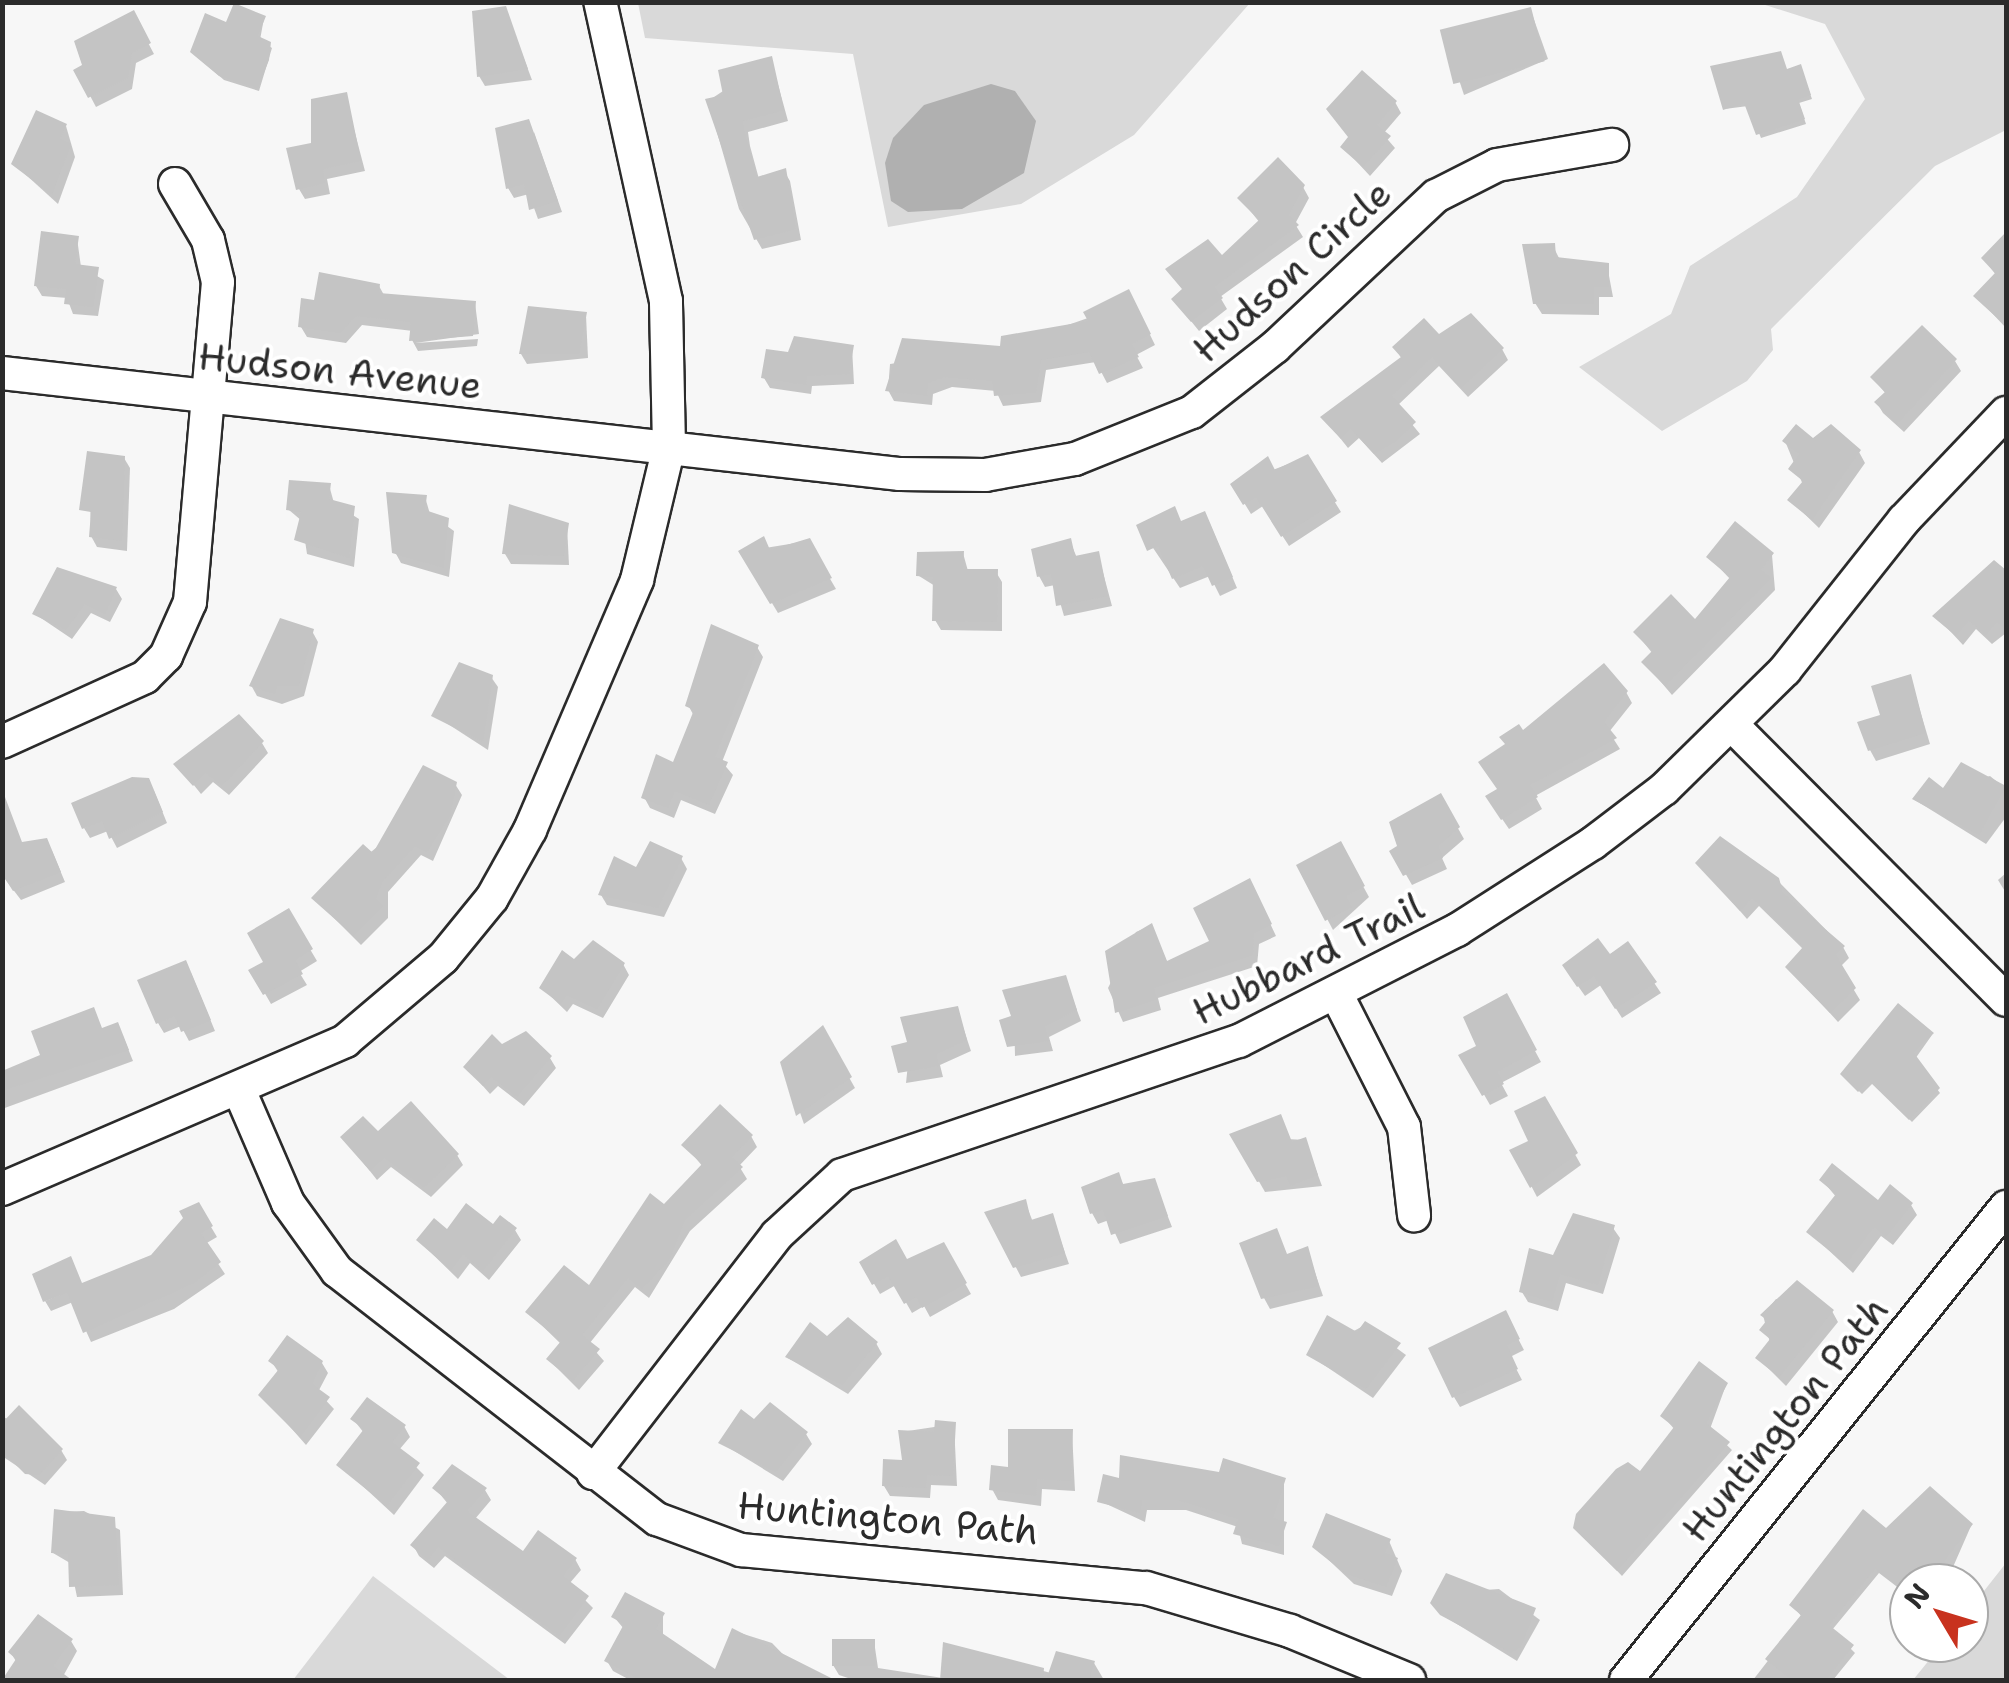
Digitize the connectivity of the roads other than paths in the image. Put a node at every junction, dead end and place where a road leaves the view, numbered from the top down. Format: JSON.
{"nodes":[{"id":1,"x":600,"y":2,"type":"edge"},
{"id":2,"x":1612,"y":145,"type":"dead end"},
{"id":3,"x":175,"y":184,"type":"dead end"},
{"id":4,"x":2,"y":373,"type":"edge"},
{"id":5,"x":208,"y":397,"type":"junction"},
{"id":6,"x":2006,"y":413,"type":"edge"},
{"id":7,"x":669,"y":447,"type":"junction"},
{"id":8,"x":1732,"y":725,"type":"junction"},
{"id":9,"x":2,"y":742,"type":"edge"},
{"id":10,"x":1337,"y":995,"type":"junction"},
{"id":11,"x":2006,"y":1000,"type":"edge"},
{"id":12,"x":240,"y":1092,"type":"junction"},
{"id":13,"x":2,"y":1189,"type":"edge"},
{"id":14,"x":2006,"y":1206,"type":"edge"},
{"id":15,"x":1414,"y":1215,"type":"dead end"},
{"id":16,"x":592,"y":1473,"type":"junction"},
{"id":17,"x":1409,"y":1680,"type":"edge"},
{"id":18,"x":1626,"y":1680,"type":"edge"}],
"edges":[{"from":1,"to":7,"type":"street"},
{"from":2,"to":7,"type":"street","name":"Hudson Circle"},
{"from":3,"to":5,"type":"street"},
{"from":4,"to":5,"type":"street","name":"Hudson Avenue"},
{"from":5,"to":7,"type":"street","name":"Hudson Avenue"},
{"from":5,"to":9,"type":"street"},
{"from":6,"to":8,"type":"street","name":"Hubbard Trail"},
{"from":7,"to":12,"type":"street"},
{"from":8,"to":10,"type":"street","name":"Hubbard Trail"},
{"from":8,"to":11,"type":"street"},
{"from":10,"to":15,"type":"street"},
{"from":10,"to":16,"type":"street","name":"Hubbard Trail"},
{"from":12,"to":13,"type":"street"},
{"from":12,"to":16,"type":"street","name":"Huntington Path"},
{"from":14,"to":18,"type":"street","name":"Huntington Path"},
{"from":16,"to":17,"type":"street","name":"Huntington Path"}]}
